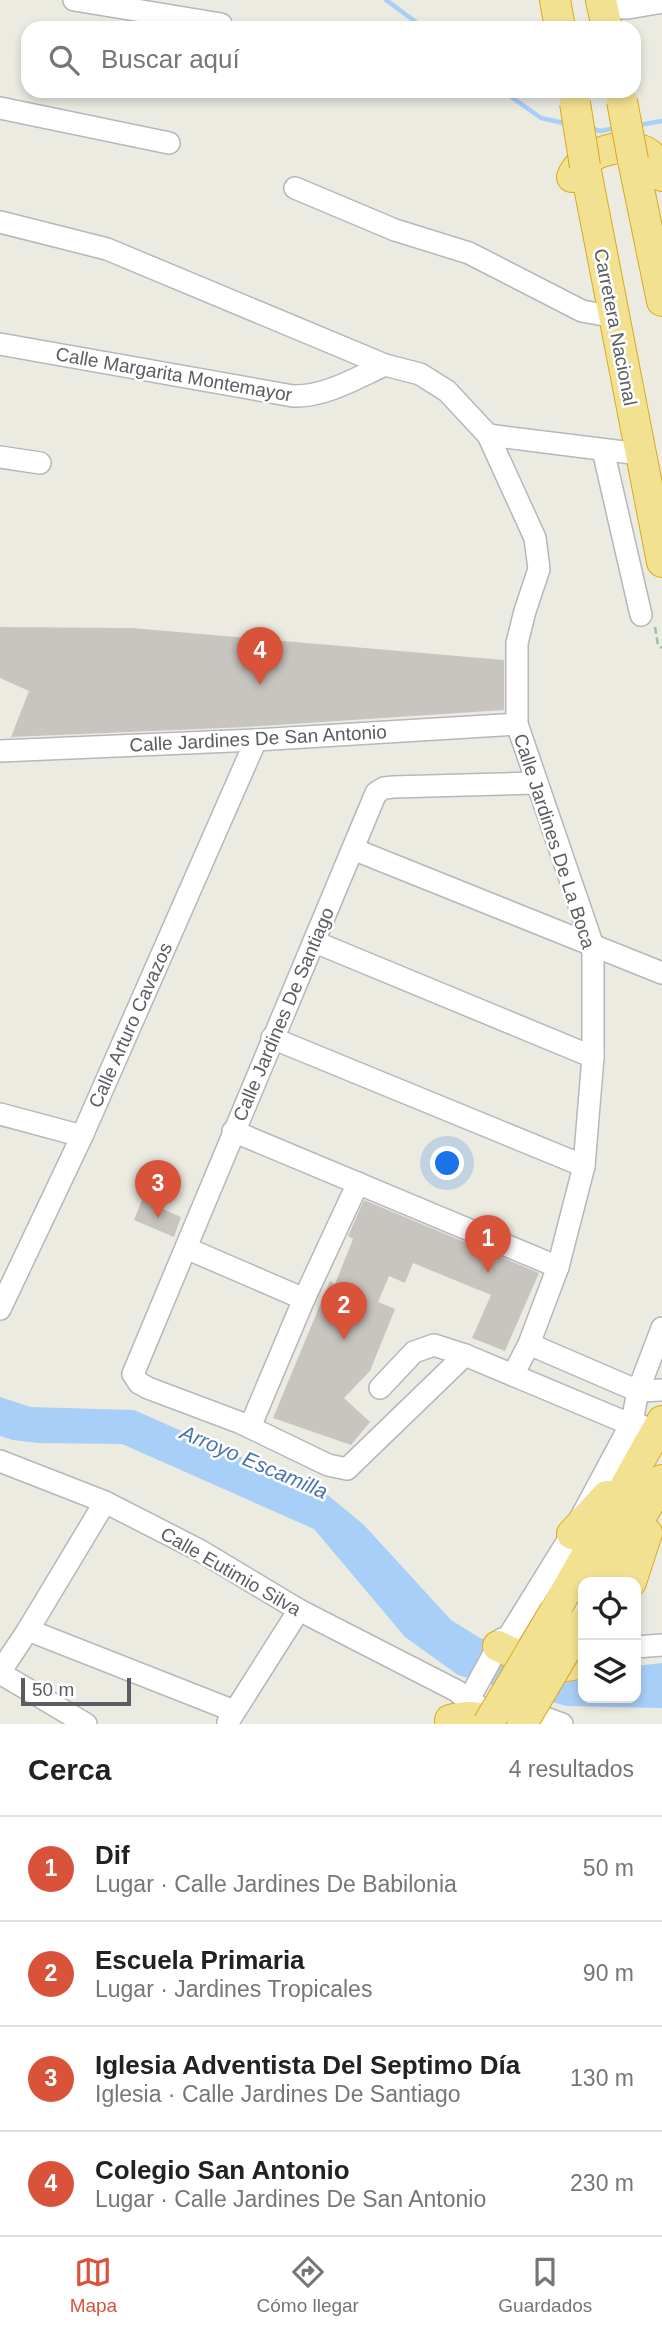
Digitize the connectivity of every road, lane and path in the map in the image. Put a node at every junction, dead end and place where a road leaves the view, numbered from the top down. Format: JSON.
{"nodes":[{"id":1,"x":74,"y":0,"type":"edge"},
{"id":2,"x":555,"y":0,"type":"edge"},
{"id":3,"x":662,"y":2,"type":"edge"},
{"id":4,"x":603,"y":12,"type":"edge"},
{"id":5,"x":203,"y":21,"type":"edge"},
{"id":6,"x":559,"y":21,"type":"edge"},
{"id":7,"x":574,"y":98,"type":"edge"},
{"id":8,"x":621,"y":98,"type":"edge"},
{"id":9,"x":0,"y":108,"type":"edge"},
{"id":10,"x":169,"y":143,"type":"dead end"},
{"id":11,"x":662,"y":176,"type":"edge"},
{"id":12,"x":295,"y":188,"type":"dead end"},
{"id":13,"x":0,"y":222,"type":"edge"},
{"id":14,"x":658,"y":255,"type":"edge"},
{"id":15,"x":607,"y":274,"type":"junction"},
{"id":16,"x":662,"y":301,"type":"edge"},
{"id":17,"x":615,"y":317,"type":"junction"},
{"id":18,"x":0,"y":344,"type":"edge"},
{"id":19,"x":385,"y":365,"type":"junction"},
{"id":20,"x":488,"y":435,"type":"junction"},
{"id":21,"x":603,"y":450,"type":"junction"},
{"id":22,"x":640,"y":454,"type":"junction"},
{"id":23,"x":0,"y":457,"type":"edge"},
{"id":24,"x":40,"y":463,"type":"dead end"},
{"id":25,"x":662,"y":562,"type":"edge"},
{"id":26,"x":641,"y":615,"type":"dead end"},
{"id":27,"x":517,"y":723,"type":"junction"},
{"id":28,"x":256,"y":740,"type":"junction"},
{"id":29,"x":0,"y":751,"type":"edge"},
{"id":30,"x":536,"y":783,"type":"junction"},
{"id":31,"x":353,"y":849,"type":"junction"},
{"id":32,"x":315,"y":942,"type":"junction"},
{"id":33,"x":593,"y":946,"type":"junction"},
{"id":34,"x":662,"y":973,"type":"edge"},
{"id":35,"x":272,"y":1038,"type":"junction"},
{"id":36,"x":593,"y":1057,"type":"junction"},
{"id":37,"x":0,"y":1114,"type":"edge"},
{"id":38,"x":233,"y":1131,"type":"junction"},
{"id":39,"x":82,"y":1136,"type":"junction"},
{"id":40,"x":583,"y":1166,"type":"junction"},
{"id":41,"x":358,"y":1183,"type":"junction"},
{"id":42,"x":186,"y":1248,"type":"junction"},
{"id":43,"x":558,"y":1267,"type":"junction"},
{"id":44,"x":304,"y":1299,"type":"junction"},
{"id":45,"x":0,"y":1309,"type":"edge"},
{"id":46,"x":662,"y":1328,"type":"edge"},
{"id":47,"x":529,"y":1344,"type":"junction"},
{"id":48,"x":466,"y":1355,"type":"junction"},
{"id":49,"x":513,"y":1375,"type":"junction"},
{"id":50,"x":380,"y":1388,"type":"dead end"},
{"id":51,"x":662,"y":1390,"type":"edge"},
{"id":52,"x":638,"y":1391,"type":"junction"},
{"id":53,"x":643,"y":1423,"type":"edge"},
{"id":54,"x":250,"y":1427,"type":"junction"},
{"id":55,"x":0,"y":1461,"type":"edge"},
{"id":56,"x":651,"y":1481,"type":"edge"},
{"id":57,"x":105,"y":1502,"type":"junction"},
{"id":58,"x":572,"y":1534,"type":"junction"},
{"id":59,"x":606,"y":1577,"type":"edge"},
{"id":60,"x":633,"y":1577,"type":"edge"},
{"id":61,"x":299,"y":1610,"type":"junction"},
{"id":62,"x":573,"y":1618,"type":"edge"},
{"id":63,"x":28,"y":1630,"type":"junction"},
{"id":64,"x":662,"y":1645,"type":"edge"},
{"id":65,"x":641,"y":1647,"type":"edge"},
{"id":66,"x":498,"y":1651,"type":"junction"},
{"id":67,"x":578,"y":1663,"type":"edge"},
{"id":68,"x":0,"y":1672,"type":"edge"},
{"id":69,"x":462,"y":1702,"type":"edge"},
{"id":70,"x":230,"y":1718,"type":"edge"},
{"id":71,"x":86,"y":1724,"type":"edge"},
{"id":72,"x":488,"y":1724,"type":"edge"},
{"id":73,"x":496,"y":1724,"type":"edge"},
{"id":74,"x":516,"y":1724,"type":"edge"},
{"id":75,"x":522,"y":1724,"type":"edge"},
{"id":76,"x":562,"y":1724,"type":"edge"}],
"edges":[{"from":1,"to":5,"type":"street"},
{"from":2,"to":6,"type":"highway"},
{"from":3,"to":4,"type":"street"},
{"from":7,"to":15,"type":"highway","name":"Carretera Nacional","bridge":true},
{"from":8,"to":14,"type":"highway","bridge":true},
{"from":9,"to":10,"type":"street"},
{"from":11,"to":15,"type":"highway"},
{"from":12,"to":17,"type":"street"},
{"from":13,"to":19,"type":"street","name":"Calle Jardines De La Boca"},
{"from":14,"to":16,"type":"highway"},
{"from":15,"to":17,"type":"highway","name":"Carretera Nacional"},
{"from":17,"to":22,"type":"highway","name":"Carretera Nacional"},
{"from":18,"to":19,"type":"street","name":"Calle Margarita Montemayor"},
{"from":19,"to":20,"type":"street","name":"Calle Jardines De La Boca"},
{"from":20,"to":21,"type":"street"},
{"from":20,"to":27,"type":"street","name":"Calle Jardines De La Boca"},
{"from":21,"to":22,"type":"street"},
{"from":21,"to":26,"type":"street"},
{"from":22,"to":25,"type":"highway","name":"Carretera Nacional"},
{"from":23,"to":24,"type":"street"},
{"from":27,"to":28,"type":"street","name":"Calle Jardines De San Antonio"},
{"from":27,"to":30,"type":"street","name":"Calle Jardines De La Boca"},
{"from":28,"to":29,"type":"street","name":"Calle Jardines De San Antonio"},
{"from":28,"to":39,"type":"street","name":"Calle Arturo Cavazos"},
{"from":30,"to":31,"type":"street","name":"Calle Jardines De Santiago"},
{"from":30,"to":33,"type":"street","name":"Calle Jardines De La Boca"},
{"from":31,"to":32,"type":"street","name":"Calle Jardines De Santiago"},
{"from":31,"to":33,"type":"street"},
{"from":32,"to":35,"type":"street","name":"Calle Jardines De Santiago"},
{"from":32,"to":36,"type":"street"},
{"from":33,"to":34,"type":"street"},
{"from":33,"to":36,"type":"street","name":"Calle Jardines De La Boca"},
{"from":35,"to":38,"type":"street","name":"Calle Jardines De Santiago"},
{"from":35,"to":40,"type":"street"},
{"from":36,"to":40,"type":"street","name":"Calle Jardines De La Boca"},
{"from":37,"to":39,"type":"street"},
{"from":38,"to":41,"type":"street"},
{"from":38,"to":42,"type":"street","name":"Calle Jardines De Santiago"},
{"from":39,"to":45,"type":"street","name":"Calle Arturo Cavazos"},
{"from":40,"to":43,"type":"street","name":"Calle Jardines De La Boca"},
{"from":41,"to":43,"type":"street"},
{"from":41,"to":44,"type":"street"},
{"from":42,"to":44,"type":"street"},
{"from":42,"to":54,"type":"street","name":"Calle Jardines De Santiago"},
{"from":43,"to":47,"type":"street","name":"Calle Jardines De La Boca"},
{"from":44,"to":54,"type":"street"},
{"from":46,"to":52,"type":"street"},
{"from":47,"to":49,"type":"street","name":"Calle Jardines De La Boca"},
{"from":47,"to":52,"type":"street"},
{"from":48,"to":49,"type":"street"},
{"from":48,"to":50,"type":"street"},
{"from":48,"to":54,"type":"street"},
{"from":49,"to":53,"type":"street"},
{"from":51,"to":52,"type":"street"},
{"from":52,"to":53,"type":"street"},
{"from":53,"to":56,"type":"highway"},
{"from":53,"to":58,"type":"street"},
{"from":53,"to":66,"type":"street"},
{"from":55,"to":57,"type":"street","name":"Calle Eutimio Silva"},
{"from":56,"to":58,"type":"highway"},
{"from":56,"to":59,"type":"highway"},
{"from":56,"to":60,"type":"highway"},
{"from":56,"to":62,"type":"highway"},
{"from":57,"to":61,"type":"street","name":"Calle Eutimio Silva"},
{"from":57,"to":63,"type":"street"},
{"from":58,"to":66,"type":"street"},
{"from":61,"to":69,"type":"street","name":"Calle Eutimio Silva"},
{"from":61,"to":70,"type":"street"},
{"from":62,"to":72,"type":"highway","bridge":true},
{"from":62,"to":75,"type":"highway","bridge":true},
{"from":63,"to":68,"type":"street"},
{"from":63,"to":70,"type":"street"},
{"from":64,"to":65,"type":"street"},
{"from":66,"to":67,"type":"highway"},
{"from":66,"to":69,"type":"street"},
{"from":68,"to":71,"type":"street"},
{"from":69,"to":73,"type":"highway"},
{"from":69,"to":74,"type":"street","name":"Calle Eutimio Silva"},
{"from":69,"to":76,"type":"street","name":"Calle Eutimio Silva"}]}
